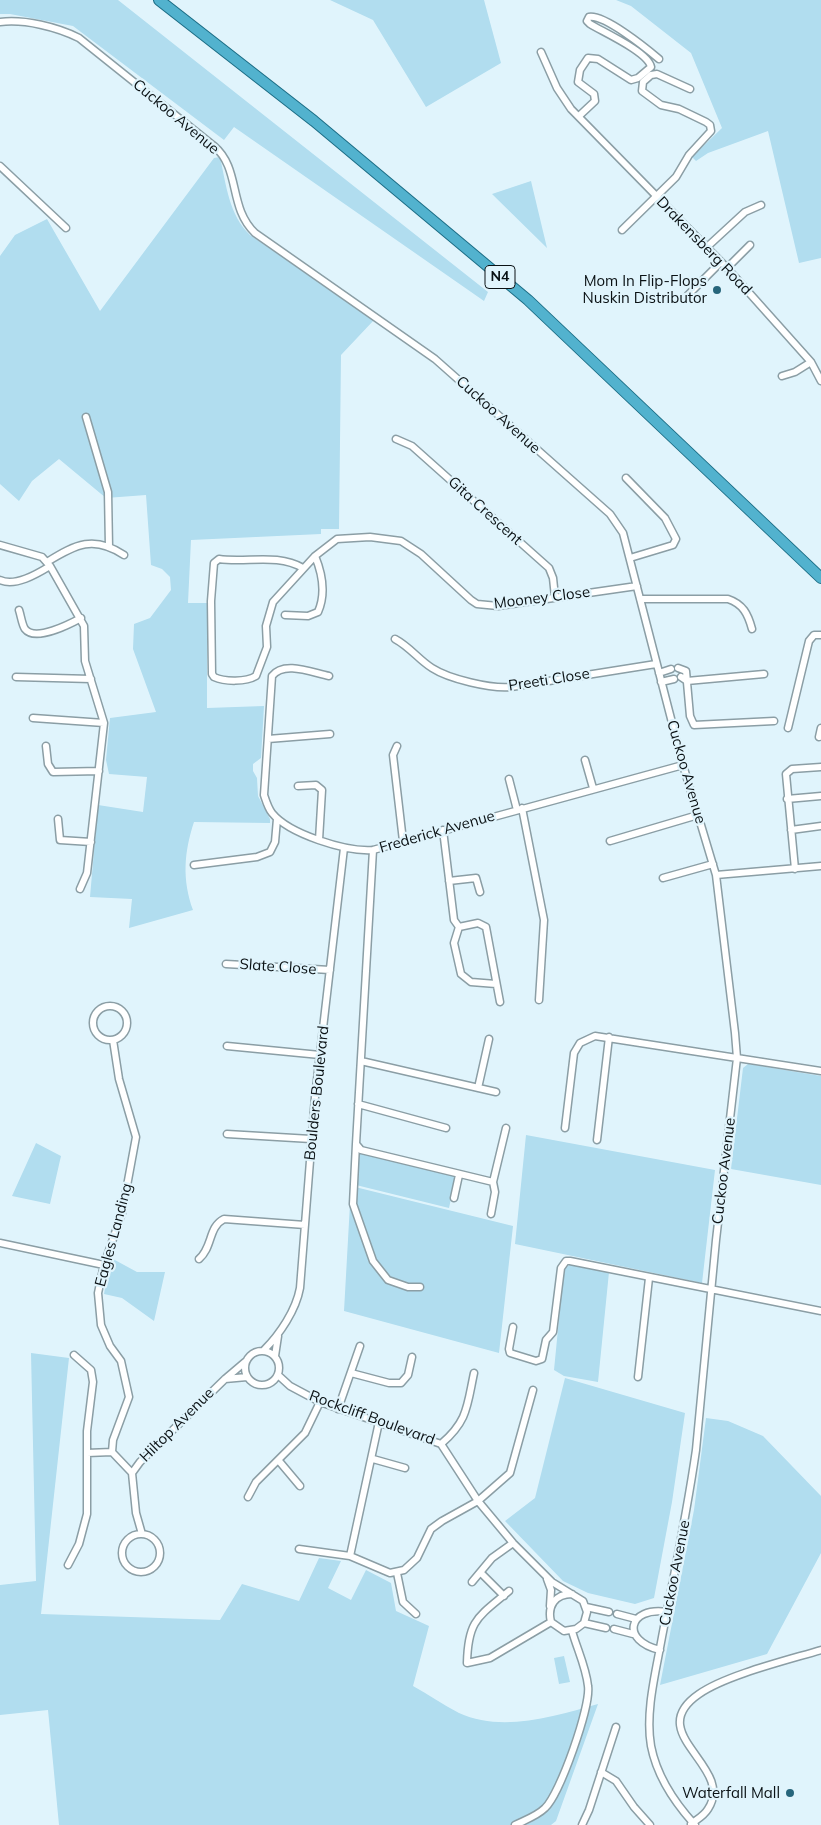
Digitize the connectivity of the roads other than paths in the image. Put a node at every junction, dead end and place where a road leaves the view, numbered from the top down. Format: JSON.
{"nodes":[{"id":1,"x":159,"y":0,"type":"edge"},
{"id":2,"x":1,"y":20,"type":"edge"},
{"id":3,"x":541,"y":52,"type":"dead end"},
{"id":4,"x":659,"y":58,"type":"dead end"},
{"id":5,"x":690,"y":88,"type":"dead end"},
{"id":6,"x":579,"y":116,"type":"junction"},
{"id":7,"x":0,"y":166,"type":"edge"},
{"id":8,"x":656,"y":196,"type":"junction"},
{"id":9,"x":761,"y":205,"type":"dead end"},
{"id":10,"x":66,"y":228,"type":"dead end"},
{"id":11,"x":622,"y":230,"type":"dead end"},
{"id":12,"x":750,"y":245,"type":"dead end"},
{"id":13,"x":707,"y":247,"type":"junction"},
{"id":14,"x":721,"y":262,"type":"junction"},
{"id":15,"x":726,"y":268,"type":"junction"},
{"id":16,"x":688,"y":295,"type":"dead end"},
{"id":17,"x":811,"y":362,"type":"junction"},
{"id":18,"x":782,"y":376,"type":"dead end"},
{"id":19,"x":821,"y":381,"type":"edge"},
{"id":20,"x":86,"y":417,"type":"dead end"},
{"id":21,"x":396,"y":439,"type":"dead end"},
{"id":22,"x":626,"y":478,"type":"dead end"},
{"id":23,"x":0,"y":545,"type":"edge"},
{"id":24,"x":109,"y":547,"type":"junction"},
{"id":25,"x":124,"y":555,"type":"dead end"},
{"id":26,"x":314,"y":556,"type":"junction"},
{"id":27,"x":630,"y":558,"type":"junction"},
{"id":28,"x":48,"y":564,"type":"junction"},
{"id":29,"x":302,"y":568,"type":"junction"},
{"id":30,"x":821,"y":578,"type":"edge"},
{"id":31,"x":0,"y":580,"type":"edge"},
{"id":32,"x":637,"y":586,"type":"junction"},
{"id":33,"x":555,"y":597,"type":"junction"},
{"id":34,"x":640,"y":600,"type":"junction"},
{"id":35,"x":20,"y":610,"type":"dead end"},
{"id":36,"x":285,"y":615,"type":"dead end"},
{"id":37,"x":81,"y":618,"type":"junction"},
{"id":38,"x":752,"y":629,"type":"dead end"},
{"id":39,"x":821,"y":635,"type":"edge"},
{"id":40,"x":395,"y":639,"type":"dead end"},
{"id":41,"x":656,"y":664,"type":"junction"},
{"id":42,"x":659,"y":673,"type":"junction"},
{"id":43,"x":764,"y":674,"type":"dead end"},
{"id":44,"x":329,"y":676,"type":"dead end"},
{"id":45,"x":16,"y":678,"type":"dead end"},
{"id":46,"x":91,"y":679,"type":"junction"},
{"id":47,"x":681,"y":679,"type":"junction"},
{"id":48,"x":661,"y":682,"type":"junction"},
{"id":49,"x":33,"y":718,"type":"dead end"},
{"id":50,"x":774,"y":721,"type":"dead end"},
{"id":51,"x":104,"y":722,"type":"junction"},
{"id":52,"x":788,"y":728,"type":"dead end"},
{"id":53,"x":821,"y":728,"type":"edge"},
{"id":54,"x":330,"y":734,"type":"dead end"},
{"id":55,"x":819,"y":737,"type":"dead end"},
{"id":56,"x":268,"y":739,"type":"junction"},
{"id":57,"x":46,"y":746,"type":"dead end"},
{"id":58,"x":397,"y":746,"type":"dead end"},
{"id":59,"x":585,"y":760,"type":"dead end"},
{"id":60,"x":683,"y":765,"type":"junction"},
{"id":61,"x":821,"y":767,"type":"edge"},
{"id":62,"x":98,"y":771,"type":"junction"},
{"id":63,"x":509,"y":779,"type":"dead end"},
{"id":64,"x":298,"y":786,"type":"dead end"},
{"id":65,"x":593,"y":788,"type":"junction"},
{"id":66,"x":821,"y":796,"type":"edge"},
{"id":67,"x":787,"y":799,"type":"junction"},
{"id":68,"x":520,"y":809,"type":"junction"},
{"id":69,"x":698,"y":815,"type":"junction"},
{"id":70,"x":58,"y":819,"type":"dead end"},
{"id":71,"x":278,"y":819,"type":"junction"},
{"id":72,"x":821,"y":826,"type":"edge"},
{"id":73,"x":443,"y":830,"type":"junction"},
{"id":74,"x":791,"y":830,"type":"junction"},
{"id":75,"x":319,"y":840,"type":"junction"},
{"id":76,"x":403,"y":841,"type":"junction"},
{"id":77,"x":610,"y":841,"type":"dead end"},
{"id":78,"x":91,"y":842,"type":"junction"},
{"id":79,"x":344,"y":848,"type":"junction"},
{"id":80,"x":373,"y":850,"type":"junction"},
{"id":81,"x":713,"y":864,"type":"junction"},
{"id":82,"x":194,"y":865,"type":"dead end"},
{"id":83,"x":821,"y":866,"type":"edge"},
{"id":84,"x":795,"y":869,"type":"junction"},
{"id":85,"x":716,"y":876,"type":"junction"},
{"id":86,"x":663,"y":878,"type":"dead end"},
{"id":87,"x":449,"y":881,"type":"junction"},
{"id":88,"x":80,"y":889,"type":"dead end"},
{"id":89,"x":480,"y":892,"type":"dead end"},
{"id":90,"x":460,"y":926,"type":"junction"},
{"id":91,"x":226,"y":964,"type":"dead end"},
{"id":92,"x":330,"y":970,"type":"junction"},
{"id":93,"x":496,"y":984,"type":"junction"},
{"id":94,"x":538,"y":1000,"type":"dead end"},
{"id":95,"x":500,"y":1002,"type":"dead end"},
{"id":96,"x":609,"y":1038,"type":"junction"},
{"id":97,"x":489,"y":1039,"type":"dead end"},
{"id":98,"x":113,"y":1040,"type":"junction"},
{"id":99,"x":226,"y":1046,"type":"dead end"},
{"id":100,"x":320,"y":1055,"type":"junction"},
{"id":101,"x":737,"y":1058,"type":"junction"},
{"id":102,"x":362,"y":1061,"type":"junction"},
{"id":103,"x":821,"y":1071,"type":"edge"},
{"id":104,"x":478,"y":1088,"type":"junction"},
{"id":105,"x":496,"y":1092,"type":"dead end"},
{"id":106,"x":358,"y":1104,"type":"junction"},
{"id":107,"x":446,"y":1128,"type":"dead end"},
{"id":108,"x":506,"y":1128,"type":"dead end"},
{"id":109,"x":565,"y":1128,"type":"dead end"},
{"id":110,"x":227,"y":1134,"type":"dead end"},
{"id":111,"x":311,"y":1139,"type":"junction"},
{"id":112,"x":597,"y":1140,"type":"dead end"},
{"id":113,"x":356,"y":1144,"type":"junction"},
{"id":114,"x":460,"y":1175,"type":"junction"},
{"id":115,"x":493,"y":1182,"type":"junction"},
{"id":116,"x":454,"y":1198,"type":"dead end"},
{"id":117,"x":491,"y":1214,"type":"dead end"},
{"id":118,"x":305,"y":1225,"type":"junction"},
{"id":119,"x":0,"y":1243,"type":"edge"},
{"id":120,"x":199,"y":1259,"type":"dead end"},
{"id":121,"x":104,"y":1265,"type":"junction"},
{"id":122,"x":649,"y":1278,"type":"junction"},
{"id":123,"x":420,"y":1287,"type":"dead end"},
{"id":124,"x":712,"y":1291,"type":"junction"},
{"id":125,"x":821,"y":1311,"type":"edge"},
{"id":126,"x":513,"y":1327,"type":"dead end"},
{"id":127,"x":279,"y":1332,"type":"junction"},
{"id":128,"x":360,"y":1346,"type":"dead end"},
{"id":129,"x":264,"y":1350,"type":"junction"},
{"id":130,"x":74,"y":1355,"type":"dead end"},
{"id":131,"x":275,"y":1356,"type":"junction"},
{"id":132,"x":412,"y":1357,"type":"dead end"},
{"id":133,"x":245,"y":1362,"type":"junction"},
{"id":134,"x":351,"y":1373,"type":"junction"},
{"id":135,"x":474,"y":1373,"type":"dead end"},
{"id":136,"x":278,"y":1375,"type":"junction"},
{"id":137,"x":638,"y":1377,"type":"dead end"},
{"id":138,"x":247,"y":1378,"type":"junction"},
{"id":139,"x":225,"y":1379,"type":"junction"},
{"id":140,"x":272,"y":1382,"type":"junction"},
{"id":141,"x":290,"y":1386,"type":"junction"},
{"id":142,"x":533,"y":1390,"type":"dead end"},
{"id":143,"x":320,"y":1402,"type":"junction"},
{"id":144,"x":338,"y":1409,"type":"junction"},
{"id":145,"x":379,"y":1422,"type":"junction"},
{"id":146,"x":441,"y":1444,"type":"junction"},
{"id":147,"x":112,"y":1452,"type":"junction"},
{"id":148,"x":87,"y":1453,"type":"junction"},
{"id":149,"x":373,"y":1459,"type":"junction"},
{"id":150,"x":278,"y":1461,"type":"junction"},
{"id":151,"x":405,"y":1468,"type":"dead end"},
{"id":152,"x":132,"y":1473,"type":"junction"},
{"id":153,"x":300,"y":1486,"type":"dead end"},
{"id":154,"x":248,"y":1497,"type":"dead end"},
{"id":155,"x":478,"y":1501,"type":"junction"},
{"id":156,"x":142,"y":1534,"type":"junction"},
{"id":157,"x":512,"y":1543,"type":"junction"},
{"id":158,"x":299,"y":1549,"type":"dead end"},
{"id":159,"x":350,"y":1556,"type":"junction"},
{"id":160,"x":68,"y":1565,"type":"dead end"},
{"id":161,"x":481,"y":1572,"type":"junction"},
{"id":162,"x":542,"y":1572,"type":"junction"},
{"id":163,"x":397,"y":1573,"type":"junction"},
{"id":164,"x":472,"y":1582,"type":"dead end"},
{"id":165,"x":572,"y":1594,"type":"junction"},
{"id":166,"x":550,"y":1606,"type":"junction"},
{"id":167,"x":586,"y":1607,"type":"junction"},
{"id":168,"x":609,"y":1612,"type":"dead end"},
{"id":169,"x":667,"y":1612,"type":"junction"},
{"id":170,"x":416,"y":1614,"type":"dead end"},
{"id":171,"x":617,"y":1614,"type":"dead end"},
{"id":172,"x":636,"y":1619,"type":"junction"},
{"id":173,"x":551,"y":1622,"type":"junction"},
{"id":174,"x":584,"y":1623,"type":"junction"},
{"id":175,"x":606,"y":1628,"type":"dead end"},
{"id":176,"x":614,"y":1630,"type":"dead end"},
{"id":177,"x":572,"y":1631,"type":"junction"},
{"id":178,"x":633,"y":1634,"type":"junction"},
{"id":179,"x":660,"y":1650,"type":"junction"},
{"id":180,"x":821,"y":1650,"type":"edge"},
{"id":181,"x":616,"y":1727,"type":"dead end"},
{"id":182,"x":601,"y":1772,"type":"junction"},
{"id":183,"x":692,"y":1824,"type":"edge"},
{"id":184,"x":515,"y":1825,"type":"edge"},
{"id":185,"x":582,"y":1825,"type":"edge"},
{"id":186,"x":650,"y":1825,"type":"edge"}],
"edges":[{"from":1,"to":30,"type":"highway","number":"N4"},
{"from":2,"to":27,"type":"street","name":"Cuckoo Avenue"},
{"from":3,"to":6,"type":"street","name":"Drakensberg Road"},
{"from":4,"to":6,"type":"street"},
{"from":5,"to":8,"type":"street"},
{"from":6,"to":8,"type":"street","name":"Drakensberg Road"},
{"from":7,"to":10,"type":"street"},
{"from":8,"to":11,"type":"street"},
{"from":8,"to":13,"type":"street","name":"Drakensberg Road"},
{"from":9,"to":13,"type":"street"},
{"from":12,"to":15,"type":"street"},
{"from":13,"to":14,"type":"street","name":"Drakensberg Road"},
{"from":14,"to":15,"type":"street","name":"Drakensberg Road"},
{"from":14,"to":16,"type":"street"},
{"from":15,"to":17,"type":"street","name":"Drakensberg Road"},
{"from":17,"to":18,"type":"street"},
{"from":17,"to":19,"type":"street","name":"Drakensberg Road"},
{"from":20,"to":24,"type":"street"},
{"from":21,"to":33,"type":"street","name":"Gita Crescent"},
{"from":22,"to":27,"type":"street"},
{"from":23,"to":28,"type":"street"},
{"from":24,"to":25,"type":"street"},
{"from":24,"to":28,"type":"street"},
{"from":26,"to":29,"type":"street","name":"Mooney Close"},
{"from":26,"to":33,"type":"street","name":"Mooney Close"},
{"from":26,"to":36,"type":"street"},
{"from":27,"to":32,"type":"street","name":"Cuckoo Avenue"},
{"from":28,"to":31,"type":"street"},
{"from":28,"to":37,"type":"street"},
{"from":29,"to":29,"type":"street","name":"Mooney Close"},
{"from":32,"to":33,"type":"street","name":"Mooney Close"},
{"from":32,"to":34,"type":"street","name":"Cuckoo Avenue"},
{"from":34,"to":38,"type":"street"},
{"from":34,"to":41,"type":"street","name":"Cuckoo Avenue"},
{"from":35,"to":37,"type":"street"},
{"from":37,"to":46,"type":"street"},
{"from":39,"to":52,"type":"street"},
{"from":40,"to":41,"type":"street","name":"Preeti Close"},
{"from":41,"to":42,"type":"street","name":"Cuckoo Avenue"},
{"from":42,"to":47,"type":"street"},
{"from":42,"to":48,"type":"street","name":"Cuckoo Avenue"},
{"from":43,"to":47,"type":"street"},
{"from":44,"to":56,"type":"street"},
{"from":45,"to":46,"type":"street"},
{"from":46,"to":51,"type":"street"},
{"from":47,"to":48,"type":"street"},
{"from":47,"to":50,"type":"street"},
{"from":48,"to":60,"type":"street","name":"Cuckoo Avenue"},
{"from":49,"to":51,"type":"street"},
{"from":51,"to":62,"type":"street"},
{"from":53,"to":55,"type":"street"},
{"from":54,"to":56,"type":"street"},
{"from":56,"to":71,"type":"street"},
{"from":57,"to":62,"type":"street"},
{"from":58,"to":76,"type":"street"},
{"from":59,"to":65,"type":"street"},
{"from":60,"to":65,"type":"street","name":"Frederick Avenue"},
{"from":60,"to":69,"type":"street","name":"Cuckoo Avenue"},
{"from":61,"to":67,"type":"street"},
{"from":62,"to":78,"type":"street"},
{"from":63,"to":68,"type":"street"},
{"from":64,"to":75,"type":"street"},
{"from":65,"to":68,"type":"street","name":"Frederick Avenue"},
{"from":66,"to":67,"type":"street"},
{"from":67,"to":74,"type":"street"},
{"from":68,"to":73,"type":"street","name":"Frederick Avenue"},
{"from":68,"to":94,"type":"street"},
{"from":69,"to":77,"type":"street"},
{"from":69,"to":81,"type":"street","name":"Cuckoo Avenue"},
{"from":70,"to":78,"type":"street"},
{"from":71,"to":75,"type":"street","name":"Frederick Avenue"},
{"from":71,"to":82,"type":"street"},
{"from":72,"to":74,"type":"street"},
{"from":73,"to":76,"type":"street","name":"Frederick Avenue"},
{"from":73,"to":87,"type":"street"},
{"from":74,"to":84,"type":"street"},
{"from":75,"to":79,"type":"street","name":"Frederick Avenue"},
{"from":76,"to":80,"type":"street","name":"Frederick Avenue"},
{"from":78,"to":88,"type":"street"},
{"from":79,"to":80,"type":"street","name":"Frederick Avenue"},
{"from":79,"to":92,"type":"street","name":"Boulders Boulevard"},
{"from":80,"to":102,"type":"street"},
{"from":81,"to":85,"type":"street","name":"Cuckoo Avenue"},
{"from":81,"to":86,"type":"street"},
{"from":83,"to":84,"type":"street"},
{"from":84,"to":85,"type":"street"},
{"from":85,"to":101,"type":"street","name":"Cuckoo Avenue"},
{"from":87,"to":89,"type":"street"},
{"from":87,"to":90,"type":"street"},
{"from":90,"to":93,"type":"street"},
{"from":90,"to":93,"type":"street"},
{"from":91,"to":92,"type":"street","name":"Slate Close"},
{"from":92,"to":100,"type":"street","name":"Boulders Boulevard"},
{"from":93,"to":95,"type":"street"},
{"from":96,"to":101,"type":"street"},
{"from":96,"to":109,"type":"street"},
{"from":96,"to":112,"type":"street"},
{"from":97,"to":104,"type":"street"},
{"from":98,"to":98,"type":"street"},
{"from":98,"to":121,"type":"street","name":"Eagles Landing"},
{"from":99,"to":100,"type":"street"},
{"from":100,"to":111,"type":"street","name":"Boulders Boulevard"},
{"from":101,"to":103,"type":"street"},
{"from":101,"to":124,"type":"street","name":"Cuckoo Avenue"},
{"from":102,"to":104,"type":"street"},
{"from":102,"to":106,"type":"street"},
{"from":104,"to":105,"type":"street"},
{"from":106,"to":107,"type":"street"},
{"from":106,"to":113,"type":"street"},
{"from":108,"to":115,"type":"street"},
{"from":110,"to":111,"type":"street"},
{"from":111,"to":118,"type":"street","name":"Boulders Boulevard"},
{"from":113,"to":114,"type":"street"},
{"from":113,"to":123,"type":"street"},
{"from":114,"to":115,"type":"street"},
{"from":114,"to":116,"type":"street"},
{"from":115,"to":117,"type":"street"},
{"from":118,"to":120,"type":"street"},
{"from":118,"to":127,"type":"street","name":"Boulders Boulevard"},
{"from":119,"to":121,"type":"street"},
{"from":121,"to":147,"type":"street","name":"Eagles Landing"},
{"from":122,"to":124,"type":"street"},
{"from":122,"to":126,"type":"street"},
{"from":122,"to":137,"type":"street"},
{"from":124,"to":125,"type":"street"},
{"from":124,"to":169,"type":"street","name":"Cuckoo Avenue"},
{"from":127,"to":129,"type":"street","name":"Boulders Boulevard"},
{"from":127,"to":131,"type":"street","name":"Boulders Boulevard"},
{"from":128,"to":134,"type":"street"},
{"from":129,"to":131,"type":"street"},
{"from":129,"to":133,"type":"street","name":"Hiltop Avenue"},
{"from":130,"to":148,"type":"street"},
{"from":131,"to":136,"type":"street"},
{"from":132,"to":134,"type":"street"},
{"from":133,"to":138,"type":"street"},
{"from":133,"to":139,"type":"street","name":"Hiltop Avenue"},
{"from":134,"to":144,"type":"street"},
{"from":135,"to":146,"type":"street"},
{"from":136,"to":140,"type":"street"},
{"from":136,"to":141,"type":"street","name":"Rockcliff Boulevard"},
{"from":138,"to":139,"type":"street","name":"Hiltop Avenue"},
{"from":138,"to":140,"type":"street","name":"Hiltop Avenue"},
{"from":139,"to":152,"type":"street","name":"Hiltop Avenue"},
{"from":140,"to":141,"type":"street","name":"Rockcliff Boulevard"},
{"from":141,"to":143,"type":"street","name":"Rockcliff Boulevard"},
{"from":142,"to":155,"type":"street"},
{"from":143,"to":144,"type":"street","name":"Rockcliff Boulevard"},
{"from":143,"to":150,"type":"street"},
{"from":144,"to":145,"type":"street","name":"Rockcliff Boulevard"},
{"from":145,"to":146,"type":"street","name":"Rockcliff Boulevard"},
{"from":145,"to":149,"type":"street"},
{"from":146,"to":155,"type":"street","name":"Rockcliff Boulevard"},
{"from":147,"to":148,"type":"street"},
{"from":147,"to":152,"type":"street"},
{"from":148,"to":160,"type":"street"},
{"from":149,"to":151,"type":"street"},
{"from":149,"to":159,"type":"street"},
{"from":150,"to":153,"type":"street"},
{"from":150,"to":154,"type":"street"},
{"from":152,"to":156,"type":"street"},
{"from":155,"to":157,"type":"street","name":"Rockcliff Boulevard"},
{"from":155,"to":163,"type":"street"},
{"from":156,"to":156,"type":"street"},
{"from":157,"to":161,"type":"street"},
{"from":157,"to":162,"type":"street","name":"Rockcliff Boulevard"},
{"from":158,"to":159,"type":"street"},
{"from":159,"to":163,"type":"street"},
{"from":161,"to":164,"type":"street"},
{"from":161,"to":173,"type":"street"},
{"from":162,"to":165,"type":"street","name":"Rockcliff Boulevard"},
{"from":162,"to":166,"type":"street"},
{"from":163,"to":170,"type":"street"},
{"from":165,"to":166,"type":"street"},
{"from":165,"to":167,"type":"street"},
{"from":166,"to":173,"type":"street"},
{"from":167,"to":168,"type":"street"},
{"from":167,"to":174,"type":"street"},
{"from":169,"to":172,"type":"street"},
{"from":169,"to":179,"type":"street","name":"Cuckoo Avenue"},
{"from":171,"to":172,"type":"street"},
{"from":172,"to":178,"type":"street"},
{"from":173,"to":177,"type":"street"},
{"from":174,"to":175,"type":"street"},
{"from":174,"to":177,"type":"street"},
{"from":176,"to":178,"type":"street"},
{"from":177,"to":184,"type":"street"},
{"from":178,"to":179,"type":"street"},
{"from":179,"to":183,"type":"street","name":"Cuckoo Avenue"},
{"from":180,"to":183,"type":"street"},
{"from":181,"to":182,"type":"street"},
{"from":182,"to":185,"type":"street"},
{"from":182,"to":186,"type":"street"}]}
